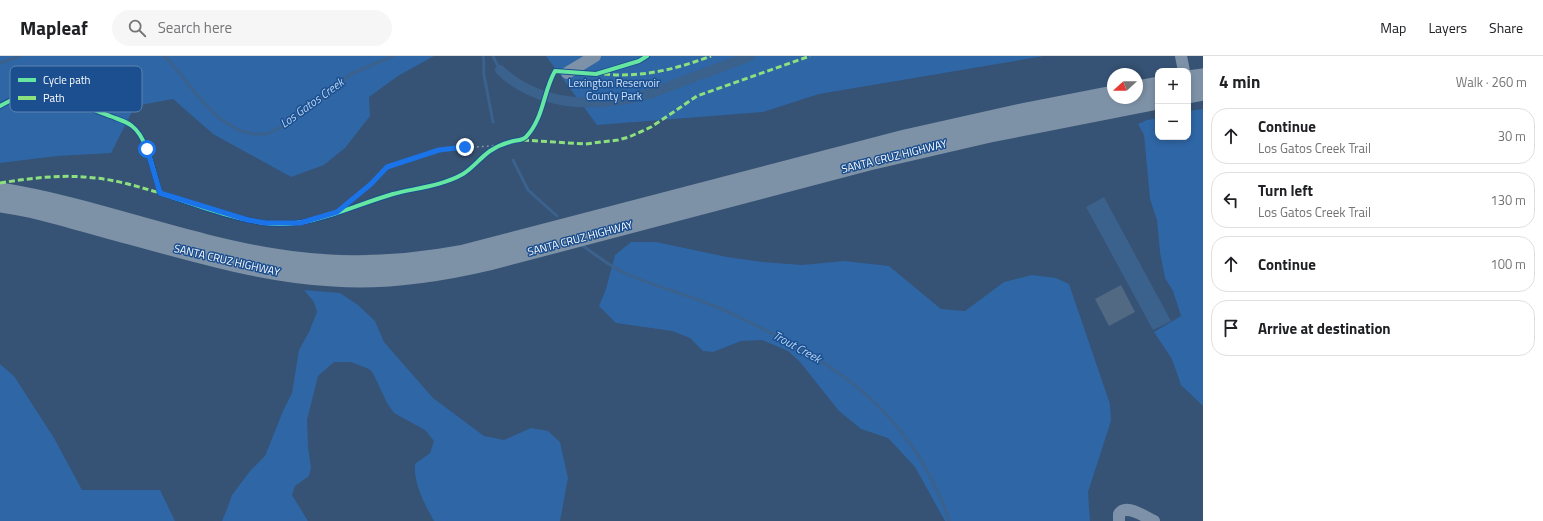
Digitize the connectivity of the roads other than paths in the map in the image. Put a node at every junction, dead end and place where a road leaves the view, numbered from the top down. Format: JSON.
{"nodes":[{"id":1,"x":595,"y":56,"type":"edge"},
{"id":2,"x":1181,"y":56,"type":"edge"},
{"id":3,"x":1183,"y":68,"type":"edge"},
{"id":4,"x":567,"y":73,"type":"dead end"},
{"id":5,"x":1203,"y":77,"type":"edge"},
{"id":6,"x":1191,"y":79,"type":"edge"},
{"id":7,"x":1155,"y":86,"type":"edge"},
{"id":8,"x":1143,"y":88,"type":"edge"},
{"id":9,"x":1203,"y":92,"type":"edge"},
{"id":10,"x":1191,"y":94,"type":"edge"},
{"id":11,"x":1107,"y":95,"type":"edge"},
{"id":12,"x":1155,"y":102,"type":"edge"},
{"id":13,"x":0,"y":191,"type":"edge"},
{"id":14,"x":0,"y":204,"type":"edge"},
{"id":15,"x":1119,"y":521,"type":"edge"},
{"id":16,"x":1154,"y":521,"type":"edge"}],
"edges":[{"from":1,"to":4,"type":"street"},
{"from":2,"to":3,"type":"street"},
{"from":5,"to":6,"type":"highway"},
{"from":7,"to":8,"type":"highway"},
{"from":9,"to":10,"type":"highway"},
{"from":11,"to":13,"type":"highway","name":"SANTA CRUZ HIGHWAY"},
{"from":12,"to":14,"type":"highway","name":"SANTA CRUZ HIGHWAY"},
{"from":15,"to":16,"type":"street"}]}
